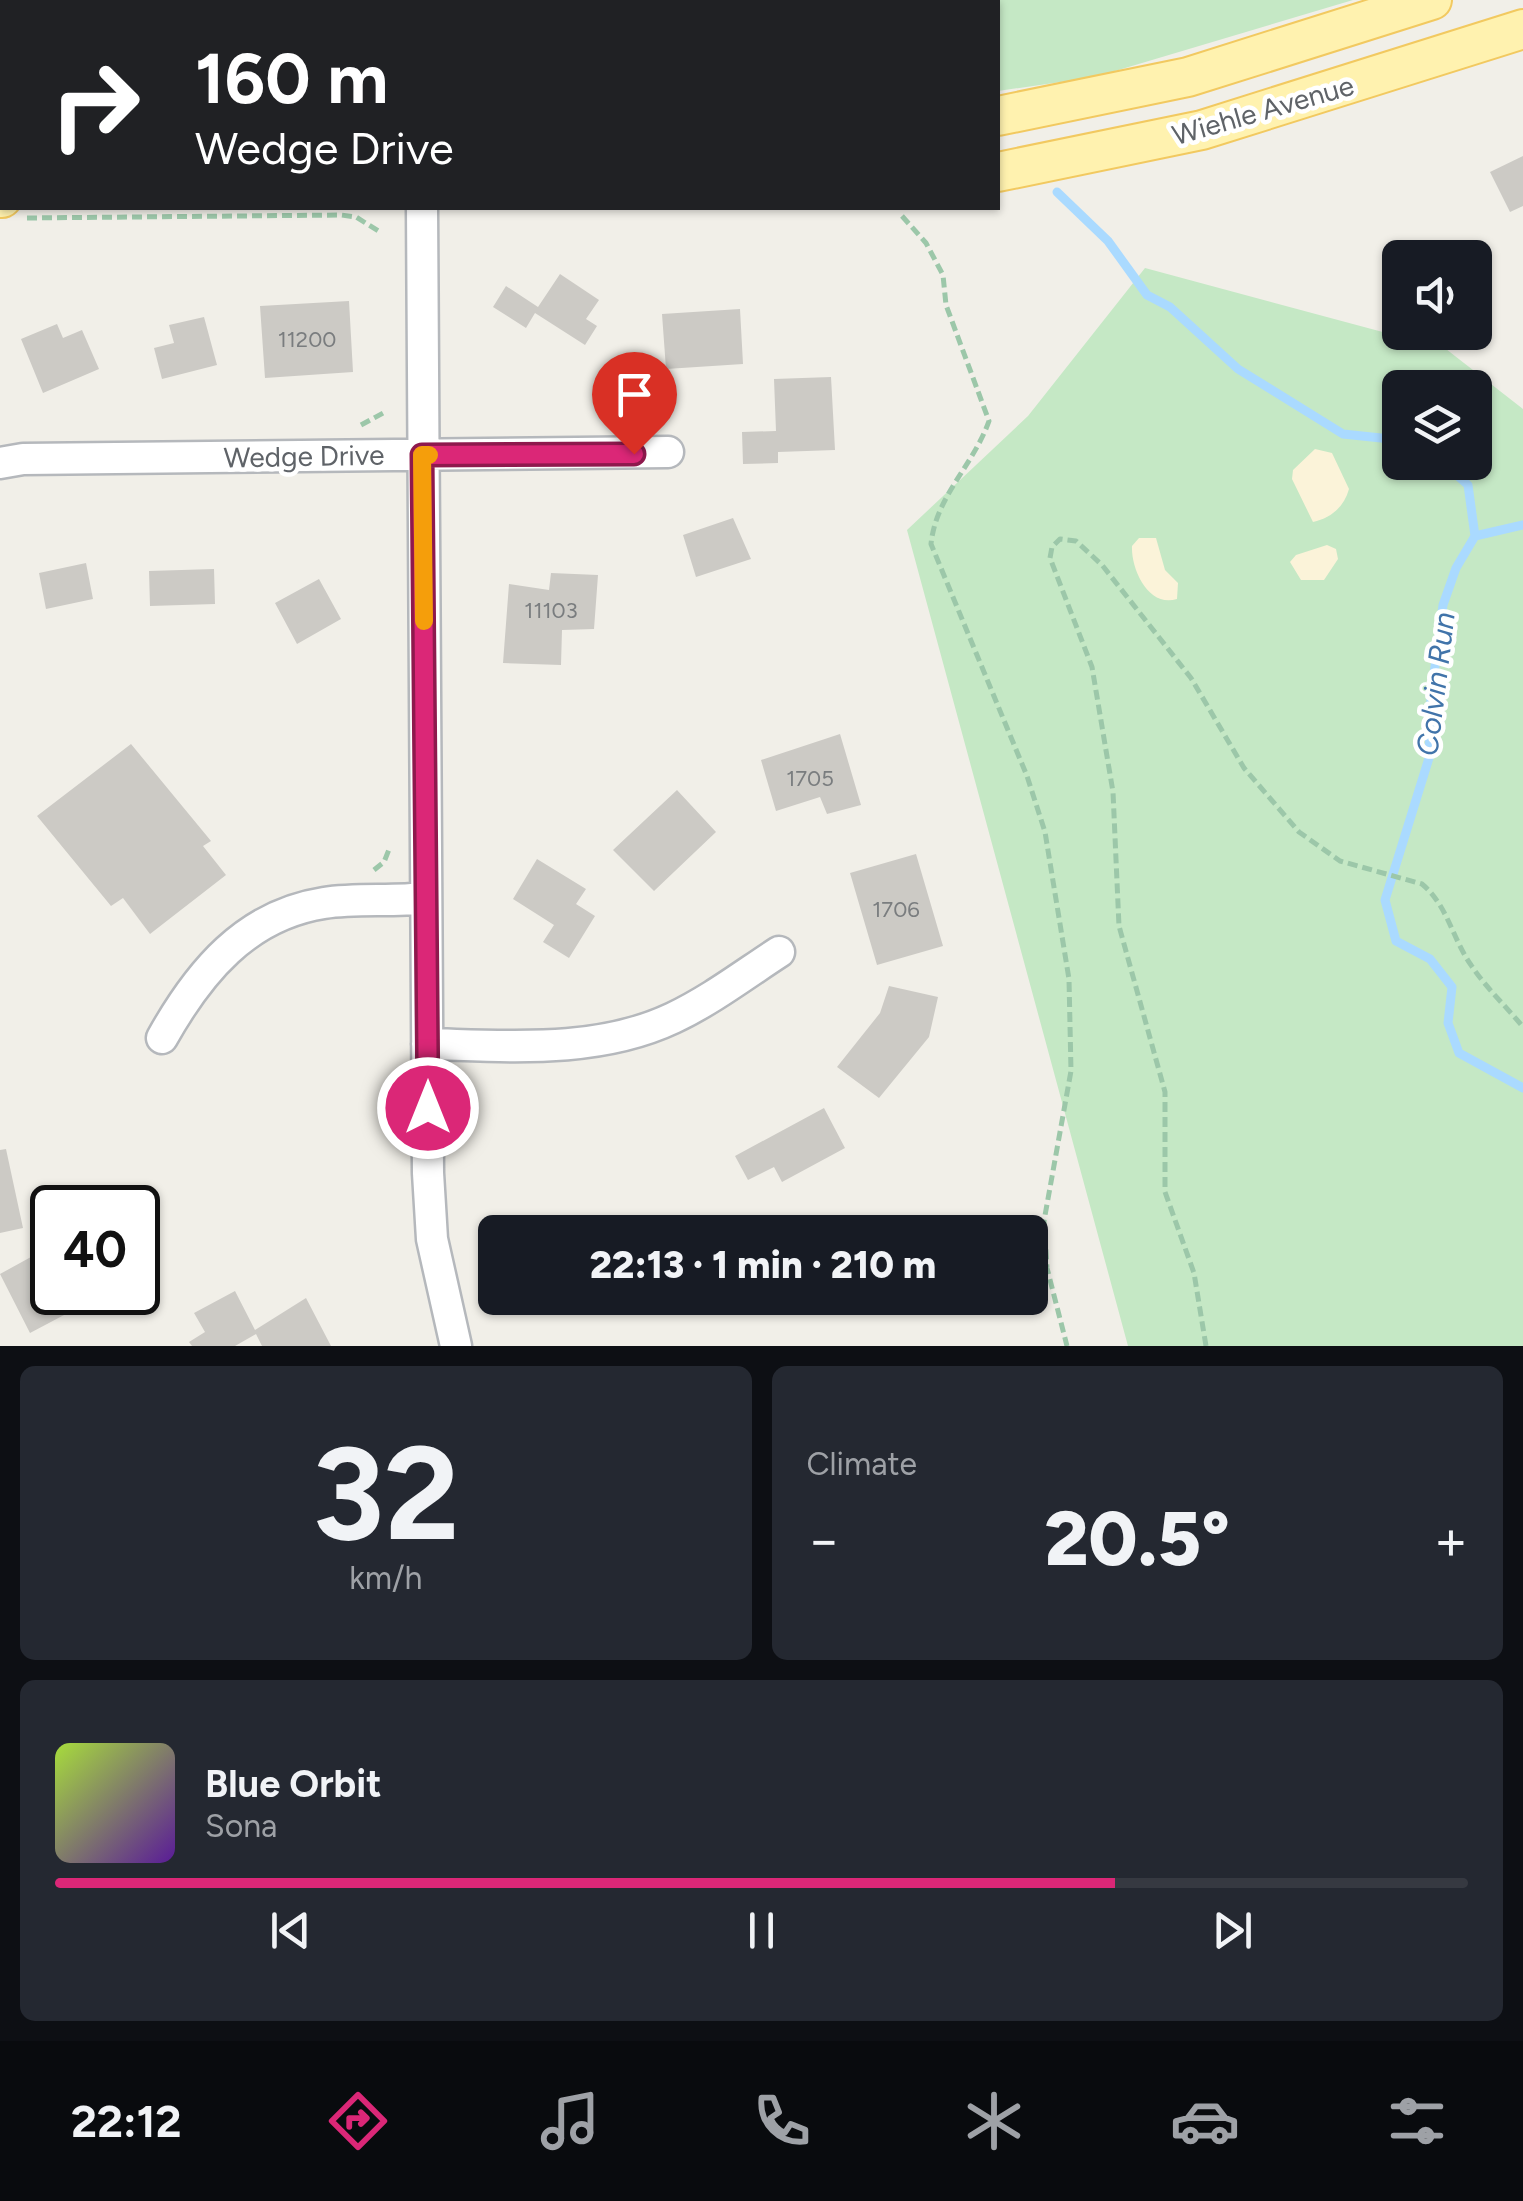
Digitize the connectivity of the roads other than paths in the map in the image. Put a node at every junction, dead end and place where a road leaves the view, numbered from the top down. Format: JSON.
{"nodes":[{"id":1,"x":1432,"y":0,"type":"edge"},
{"id":2,"x":1523,"y":29,"type":"edge"},
{"id":3,"x":1000,"y":116,"type":"edge"},
{"id":4,"x":1000,"y":172,"type":"edge"},
{"id":5,"x":422,"y":210,"type":"edge"},
{"id":6,"x":668,"y":452,"type":"dead end"},
{"id":7,"x":422,"y":455,"type":"junction"},
{"id":8,"x":0,"y":463,"type":"edge"},
{"id":9,"x":426,"y":898,"type":"junction"},
{"id":10,"x":779,"y":952,"type":"dead end"},
{"id":11,"x":162,"y":1038,"type":"dead end"},
{"id":12,"x":428,"y":1044,"type":"junction"},
{"id":13,"x":456,"y":1346,"type":"edge"}],
"edges":[{"from":1,"to":3,"type":"main road","name":"Wiehle Avenue"},
{"from":2,"to":4,"type":"main road","name":"Wiehle Avenue"},
{"from":5,"to":7,"type":"street"},
{"from":6,"to":7,"type":"street","name":"Wedge Drive"},
{"from":7,"to":8,"type":"street","name":"Wedge Drive"},
{"from":7,"to":9,"type":"street"},
{"from":9,"to":11,"type":"street"},
{"from":9,"to":12,"type":"street"},
{"from":10,"to":12,"type":"street"},
{"from":12,"to":13,"type":"street"}]}
